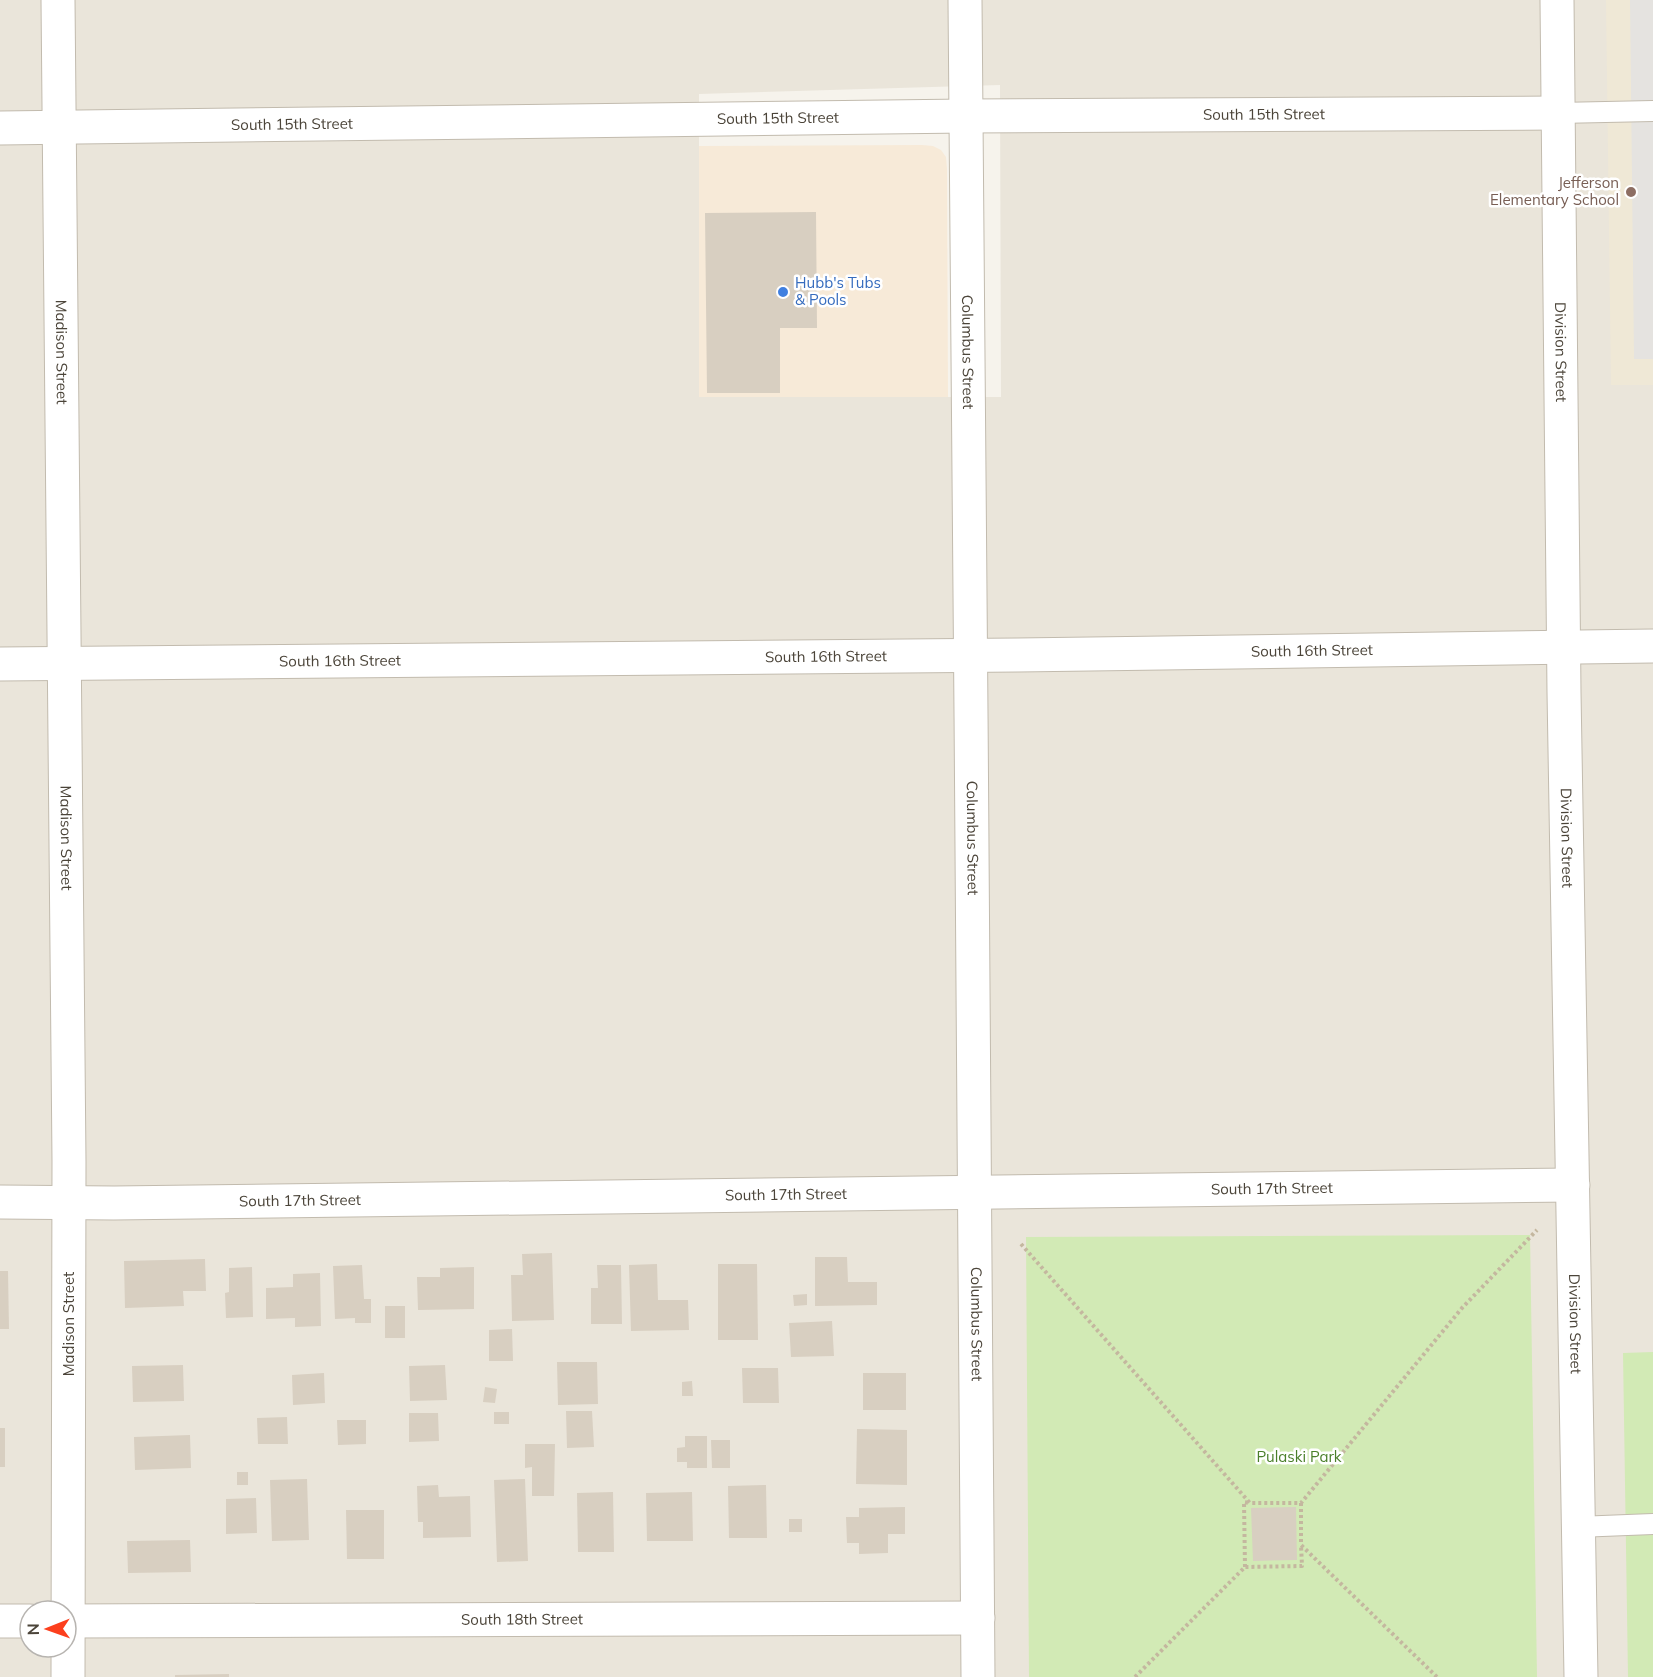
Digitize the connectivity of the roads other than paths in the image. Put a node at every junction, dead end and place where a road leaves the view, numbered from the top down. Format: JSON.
{"nodes":[{"id":1,"x":58,"y":0,"type":"edge"},
{"id":2,"x":965,"y":0,"type":"edge"},
{"id":3,"x":1557,"y":0,"type":"edge"},
{"id":4,"x":1653,"y":111,"type":"edge"},
{"id":5,"x":1558,"y":112,"type":"junction"},
{"id":6,"x":966,"y":116,"type":"junction"},
{"id":7,"x":0,"y":128,"type":"edge"},
{"id":8,"x":59,"y":128,"type":"junction"},
{"id":9,"x":1653,"y":646,"type":"edge"},
{"id":10,"x":1564,"y":648,"type":"junction"},
{"id":11,"x":969,"y":655,"type":"junction"},
{"id":12,"x":66,"y":663,"type":"junction"},
{"id":13,"x":0,"y":664,"type":"edge"},
{"id":14,"x":1573,"y":1185,"type":"junction"},
{"id":15,"x":976,"y":1194,"type":"junction"},
{"id":16,"x":0,"y":1202,"type":"edge"},
{"id":17,"x":69,"y":1202,"type":"junction"},
{"id":18,"x":1653,"y":1524,"type":"edge"},
{"id":19,"x":1577,"y":1527,"type":"junction"},
{"id":20,"x":67,"y":1599,"type":"edge"},
{"id":21,"x":978,"y":1618,"type":"junction"},
{"id":22,"x":0,"y":1621,"type":"edge"},
{"id":23,"x":18,"y":1621,"type":"edge"},
{"id":24,"x":78,"y":1621,"type":"edge"},
{"id":25,"x":68,"y":1659,"type":"edge"},
{"id":26,"x":68,"y":1677,"type":"edge"},
{"id":27,"x":978,"y":1677,"type":"edge"},
{"id":28,"x":1581,"y":1677,"type":"edge"}],
"edges":[{"from":1,"to":8,"type":"street","name":"Madison Street"},
{"from":2,"to":6,"type":"street","name":"Columbus Street"},
{"from":3,"to":5,"type":"street","name":"Division Street"},
{"from":4,"to":5,"type":"lane"},
{"from":5,"to":6,"type":"street","name":"South 15th Street"},
{"from":5,"to":10,"type":"street","name":"Division Street"},
{"from":6,"to":8,"type":"street","name":"South 15th Street"},
{"from":6,"to":11,"type":"street","name":"Columbus Street"},
{"from":7,"to":8,"type":"street","name":"South 15th Street"},
{"from":8,"to":12,"type":"street","name":"Madison Street"},
{"from":9,"to":10,"type":"street","name":"South 16th Street"},
{"from":10,"to":11,"type":"street","name":"South 16th Street"},
{"from":10,"to":14,"type":"street","name":"Division Street"},
{"from":11,"to":12,"type":"street","name":"South 16th Street"},
{"from":11,"to":15,"type":"street","name":"Columbus Street"},
{"from":12,"to":13,"type":"street","name":"South 16th Street"},
{"from":12,"to":17,"type":"street","name":"Madison Street"},
{"from":14,"to":15,"type":"street","name":"South 17th Street"},
{"from":14,"to":19,"type":"street","name":"Division Street"},
{"from":15,"to":17,"type":"street","name":"South 17th Street"},
{"from":15,"to":21,"type":"street","name":"Columbus Street"},
{"from":16,"to":17,"type":"street","name":"South 17th Street"},
{"from":17,"to":20,"type":"street","name":"Madison Street"},
{"from":18,"to":19,"type":"lane"},
{"from":19,"to":28,"type":"street","name":"Division Street"},
{"from":21,"to":24,"type":"street","name":"South 18th Street"},
{"from":21,"to":27,"type":"street","name":"Columbus Street"},
{"from":22,"to":23,"type":"street"},
{"from":25,"to":26,"type":"street","name":"Madison Street"}]}
